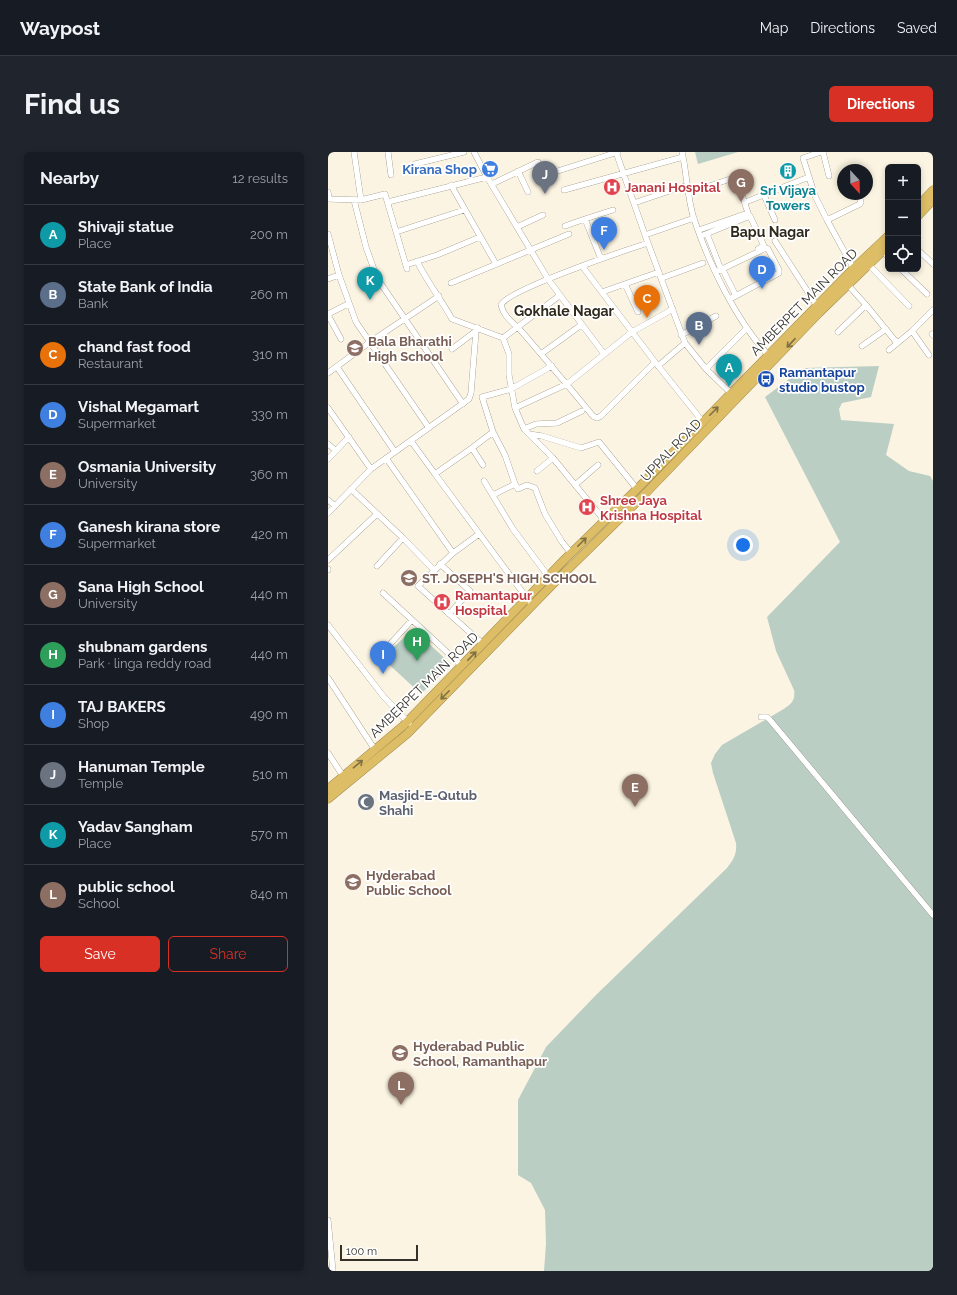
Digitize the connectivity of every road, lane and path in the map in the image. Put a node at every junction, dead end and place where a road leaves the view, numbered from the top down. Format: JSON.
{"nodes":[{"id":1,"x":354,"y":152,"type":"edge"},
{"id":2,"x":388,"y":152,"type":"edge"},
{"id":3,"x":464,"y":152,"type":"edge"},
{"id":4,"x":474,"y":152,"type":"edge"},
{"id":5,"x":617,"y":152,"type":"edge"},
{"id":6,"x":822,"y":152,"type":"edge"},
{"id":7,"x":683,"y":154,"type":"edge"},
{"id":8,"x":415,"y":164,"type":"dead end"},
{"id":9,"x":518,"y":171,"type":"junction"},
{"id":10,"x":623,"y":173,"type":"junction"},
{"id":11,"x":391,"y":175,"type":"dead end"},
{"id":12,"x":829,"y":176,"type":"dead end"},
{"id":13,"x":487,"y":177,"type":"junction"},
{"id":14,"x":809,"y":177,"type":"junction"},
{"id":15,"x":492,"y":184,"type":"junction"},
{"id":16,"x":451,"y":185,"type":"junction"},
{"id":17,"x":687,"y":186,"type":"junction"},
{"id":18,"x":564,"y":190,"type":"dead end"},
{"id":19,"x":933,"y":190,"type":"edge"},
{"id":20,"x":328,"y":192,"type":"edge"},
{"id":21,"x":528,"y":192,"type":"dead end"},
{"id":22,"x":689,"y":194,"type":"junction"},
{"id":23,"x":764,"y":195,"type":"junction"},
{"id":24,"x":329,"y":199,"type":"edge"},
{"id":25,"x":354,"y":200,"type":"junction"},
{"id":26,"x":360,"y":200,"type":"junction"},
{"id":27,"x":860,"y":200,"type":"edge"},
{"id":28,"x":933,"y":200,"type":"edge"},
{"id":29,"x":748,"y":201,"type":"dead end"},
{"id":30,"x":388,"y":202,"type":"junction"},
{"id":31,"x":634,"y":203,"type":"junction"},
{"id":32,"x":921,"y":203,"type":"edge"},
{"id":33,"x":464,"y":210,"type":"junction"},
{"id":34,"x":612,"y":210,"type":"dead end"},
{"id":35,"x":921,"y":213,"type":"edge"},
{"id":36,"x":543,"y":215,"type":"dead end"},
{"id":37,"x":694,"y":218,"type":"junction"},
{"id":38,"x":585,"y":219,"type":"junction"},
{"id":39,"x":775,"y":220,"type":"dead end"},
{"id":40,"x":827,"y":220,"type":"junction"},
{"id":41,"x":565,"y":226,"type":"dead end"},
{"id":42,"x":517,"y":227,"type":"junction"},
{"id":43,"x":396,"y":232,"type":"junction"},
{"id":44,"x":702,"y":233,"type":"junction"},
{"id":45,"x":328,"y":234,"type":"edge"},
{"id":46,"x":569,"y":234,"type":"dead end"},
{"id":47,"x":645,"y":235,"type":"junction"},
{"id":48,"x":480,"y":237,"type":"junction"},
{"id":49,"x":885,"y":239,"type":"edge"},
{"id":50,"x":775,"y":241,"type":"dead end"},
{"id":51,"x":648,"y":243,"type":"junction"},
{"id":52,"x":530,"y":250,"type":"junction"},
{"id":53,"x":885,"y":252,"type":"edge"},
{"id":54,"x":921,"y":253,"type":"edge"},
{"id":55,"x":601,"y":259,"type":"junction"},
{"id":56,"x":417,"y":261,"type":"junction"},
{"id":57,"x":703,"y":263,"type":"dead end"},
{"id":58,"x":496,"y":264,"type":"junction"},
{"id":59,"x":869,"y":264,"type":"junction"},
{"id":60,"x":933,"y":264,"type":"edge"},
{"id":61,"x":582,"y":266,"type":"junction"},
{"id":62,"x":718,"y":269,"type":"junction"},
{"id":63,"x":855,"y":272,"type":"junction"},
{"id":64,"x":904,"y":272,"type":"edge"},
{"id":65,"x":339,"y":275,"type":"junction"},
{"id":66,"x":660,"y":275,"type":"junction"},
{"id":67,"x":328,"y":279,"type":"edge"},
{"id":68,"x":548,"y":279,"type":"junction"},
{"id":69,"x":451,"y":283,"type":"dead end"},
{"id":70,"x":625,"y":284,"type":"junction"},
{"id":71,"x":848,"y":286,"type":"junction"},
{"id":72,"x":602,"y":292,"type":"junction"},
{"id":73,"x":927,"y":294,"type":"dead end"},
{"id":74,"x":439,"y":296,"type":"junction"},
{"id":75,"x":559,"y":296,"type":"junction"},
{"id":76,"x":736,"y":296,"type":"junction"},
{"id":77,"x":730,"y":299,"type":"junction"},
{"id":78,"x":348,"y":304,"type":"junction"},
{"id":79,"x":866,"y":305,"type":"junction"},
{"id":80,"x":817,"y":306,"type":"junction"},
{"id":81,"x":909,"y":306,"type":"dead end"},
{"id":82,"x":673,"y":308,"type":"junction"},
{"id":83,"x":933,"y":310,"type":"edge"},
{"id":84,"x":638,"y":312,"type":"dead end"},
{"id":85,"x":328,"y":315,"type":"edge"},
{"id":86,"x":716,"y":316,"type":"dead end"},
{"id":87,"x":405,"y":319,"type":"junction"},
{"id":88,"x":581,"y":324,"type":"junction"},
{"id":89,"x":517,"y":326,"type":"junction"},
{"id":90,"x":748,"y":328,"type":"junction"},
{"id":91,"x":477,"y":329,"type":"junction"},
{"id":92,"x":886,"y":329,"type":"junction"},
{"id":93,"x":912,"y":330,"type":"junction"},
{"id":94,"x":632,"y":332,"type":"junction"},
{"id":95,"x":838,"y":332,"type":"dead end"},
{"id":96,"x":681,"y":335,"type":"junction"},
{"id":97,"x":503,"y":338,"type":"junction"},
{"id":98,"x":341,"y":339,"type":"dead end"},
{"id":99,"x":370,"y":342,"type":"junction"},
{"id":100,"x":685,"y":343,"type":"junction"},
{"id":101,"x":897,"y":343,"type":"junction"},
{"id":102,"x":862,"y":346,"type":"dead end"},
{"id":103,"x":452,"y":349,"type":"dead end"},
{"id":104,"x":889,"y":350,"type":"dead end"},
{"id":105,"x":540,"y":354,"type":"junction"},
{"id":106,"x":604,"y":354,"type":"junction"},
{"id":107,"x":928,"y":355,"type":"dead end"},
{"id":108,"x":772,"y":358,"type":"junction"},
{"id":109,"x":657,"y":364,"type":"junction"},
{"id":110,"x":552,"y":366,"type":"junction"},
{"id":111,"x":337,"y":367,"type":"junction"},
{"id":112,"x":706,"y":369,"type":"junction"},
{"id":113,"x":328,"y":373,"type":"edge"},
{"id":114,"x":567,"y":384,"type":"junction"},
{"id":115,"x":511,"y":389,"type":"junction"},
{"id":116,"x":734,"y":396,"type":"junction"},
{"id":117,"x":463,"y":404,"type":"junction"},
{"id":118,"x":328,"y":408,"type":"edge"},
{"id":119,"x":515,"y":408,"type":"junction"},
{"id":120,"x":582,"y":411,"type":"dead end"},
{"id":121,"x":703,"y":422,"type":"junction"},
{"id":122,"x":429,"y":428,"type":"junction"},
{"id":123,"x":524,"y":429,"type":"junction"},
{"id":124,"x":493,"y":432,"type":"junction"},
{"id":125,"x":529,"y":434,"type":"junction"},
{"id":126,"x":349,"y":437,"type":"junction"},
{"id":127,"x":411,"y":441,"type":"junction"},
{"id":128,"x":328,"y":444,"type":"edge"},
{"id":129,"x":472,"y":448,"type":"junction"},
{"id":130,"x":336,"y":450,"type":"junction"},
{"id":131,"x":395,"y":452,"type":"junction"},
{"id":132,"x":386,"y":458,"type":"junction"},
{"id":133,"x":553,"y":458,"type":"junction"},
{"id":134,"x":328,"y":459,"type":"edge"},
{"id":135,"x":483,"y":465,"type":"dead end"},
{"id":136,"x":598,"y":465,"type":"dead end"},
{"id":137,"x":371,"y":469,"type":"junction"},
{"id":138,"x":537,"y":470,"type":"dead end"},
{"id":139,"x":435,"y":474,"type":"junction"},
{"id":140,"x":484,"y":481,"type":"dead end"},
{"id":141,"x":515,"y":484,"type":"junction"},
{"id":142,"x":575,"y":485,"type":"junction"},
{"id":143,"x":637,"y":488,"type":"junction"},
{"id":144,"x":351,"y":489,"type":"junction"},
{"id":145,"x":493,"y":495,"type":"junction"},
{"id":146,"x":328,"y":500,"type":"edge"},
{"id":147,"x":335,"y":506,"type":"junction"},
{"id":148,"x":328,"y":513,"type":"edge"},
{"id":149,"x":377,"y":514,"type":"junction"},
{"id":150,"x":604,"y":520,"type":"junction"},
{"id":151,"x":479,"y":534,"type":"junction"},
{"id":152,"x":403,"y":538,"type":"junction"},
{"id":153,"x":453,"y":553,"type":"junction"},
{"id":154,"x":571,"y":553,"type":"junction"},
{"id":155,"x":328,"y":560,"type":"edge"},
{"id":156,"x":440,"y":564,"type":"junction"},
{"id":157,"x":378,"y":566,"type":"dead end"},
{"id":158,"x":434,"y":570,"type":"junction"},
{"id":159,"x":548,"y":576,"type":"junction"},
{"id":160,"x":383,"y":593,"type":"dead end"},
{"id":161,"x":527,"y":598,"type":"junction"},
{"id":162,"x":533,"y":605,"type":"junction"},
{"id":163,"x":449,"y":614,"type":"junction"},
{"id":164,"x":412,"y":620,"type":"junction"},
{"id":165,"x":328,"y":624,"type":"edge"},
{"id":166,"x":483,"y":644,"type":"junction"},
{"id":167,"x":381,"y":654,"type":"dead end"},
{"id":168,"x":462,"y":666,"type":"junction"},
{"id":169,"x":328,"y":678,"type":"edge"},
{"id":170,"x":762,"y":716,"type":"dead end"},
{"id":171,"x":410,"y":724,"type":"junction"},
{"id":172,"x":375,"y":750,"type":"junction"},
{"id":173,"x":328,"y":753,"type":"edge"},
{"id":174,"x":343,"y":776,"type":"junction"},
{"id":175,"x":328,"y":789,"type":"edge"},
{"id":176,"x":328,"y":799,"type":"edge"},
{"id":177,"x":933,"y":915,"type":"edge"},
{"id":178,"x":328,"y":1220,"type":"edge"},
{"id":179,"x":329,"y":1231,"type":"edge"},
{"id":180,"x":334,"y":1271,"type":"edge"}],
"edges":[{"from":1,"to":26,"type":"street"},
{"from":2,"to":11,"type":"street"},
{"from":3,"to":8,"type":"street"},
{"from":4,"to":13,"type":"street"},
{"from":5,"to":9,"type":"street"},
{"from":5,"to":10,"type":"street"},
{"from":6,"to":12,"type":"street"},
{"from":6,"to":14,"type":"street"},
{"from":7,"to":10,"type":"street"},
{"from":7,"to":17,"type":"street"},
{"from":9,"to":15,"type":"street"},
{"from":9,"to":21,"type":"street"},
{"from":10,"to":18,"type":"street"},
{"from":10,"to":31,"type":"street"},
{"from":13,"to":15,"type":"street"},
{"from":13,"to":16,"type":"street"},
{"from":14,"to":23,"type":"street"},
{"from":14,"to":40,"type":"street"},
{"from":15,"to":42,"type":"street"},
{"from":16,"to":30,"type":"street"},
{"from":16,"to":33,"type":"street"},
{"from":17,"to":22,"type":"street"},
{"from":17,"to":31,"type":"street"},
{"from":19,"to":32,"type":"highway"},
{"from":20,"to":24,"type":"street"},
{"from":22,"to":37,"type":"street"},
{"from":22,"to":44,"type":"street"},
{"from":23,"to":29,"type":"street"},
{"from":23,"to":39,"type":"street"},
{"from":24,"to":25,"type":"street"},
{"from":25,"to":26,"type":"street"},
{"from":25,"to":87,"type":"street"},
{"from":26,"to":30,"type":"street"},
{"from":27,"to":40,"type":"street"},
{"from":28,"to":35,"type":"highway"},
{"from":30,"to":43,"type":"street"},
{"from":31,"to":47,"type":"street"},
{"from":33,"to":43,"type":"street"},
{"from":33,"to":48,"type":"street"},
{"from":34,"to":38,"type":"street"},
{"from":36,"to":42,"type":"street"},
{"from":37,"to":44,"type":"street"},
{"from":37,"to":47,"type":"street"},
{"from":38,"to":41,"type":"street"},
{"from":38,"to":55,"type":"street"},
{"from":40,"to":63,"type":"street"},
{"from":42,"to":52,"type":"street"},
{"from":43,"to":56,"type":"street"},
{"from":44,"to":62,"type":"street"},
{"from":44,"to":62,"type":"street"},
{"from":45,"to":65,"type":"street"},
{"from":46,"to":52,"type":"street"},
{"from":47,"to":51,"type":"street"},
{"from":48,"to":56,"type":"street"},
{"from":48,"to":58,"type":"street"},
{"from":49,"to":63,"type":"highway","name":"AMBERPET MAIN ROAD"},
{"from":50,"to":80,"type":"street"},
{"from":51,"to":55,"type":"street"},
{"from":51,"to":66,"type":"street"},
{"from":52,"to":58,"type":"street"},
{"from":52,"to":68,"type":"street"},
{"from":53,"to":59,"type":"highway"},
{"from":54,"to":60,"type":"street"},
{"from":55,"to":61,"type":"street"},
{"from":56,"to":74,"type":"street"},
{"from":57,"to":66,"type":"street"},
{"from":58,"to":69,"type":"street"},
{"from":59,"to":63,"type":"highway"},
{"from":59,"to":81,"type":"street"},
{"from":61,"to":68,"type":"street"},
{"from":61,"to":72,"type":"street"},
{"from":62,"to":76,"type":"street"},
{"from":62,"to":76,"type":"street"},
{"from":62,"to":77,"type":"street"},
{"from":63,"to":71,"type":"highway"},
{"from":63,"to":80,"type":"highway","name":"AMBERPET MAIN ROAD"},
{"from":64,"to":73,"type":"street"},
{"from":65,"to":67,"type":"street"},
{"from":65,"to":78,"type":"street"},
{"from":66,"to":70,"type":"street"},
{"from":66,"to":82,"type":"street"},
{"from":68,"to":75,"type":"street"},
{"from":68,"to":89,"type":"street"},
{"from":70,"to":72,"type":"street"},
{"from":70,"to":84,"type":"street"},
{"from":71,"to":79,"type":"street"},
{"from":71,"to":108,"type":"highway","one_way":true},
{"from":72,"to":94,"type":"street"},
{"from":74,"to":87,"type":"street"},
{"from":74,"to":91,"type":"street"},
{"from":75,"to":88,"type":"street"},
{"from":75,"to":89,"type":"street"},
{"from":76,"to":77,"type":"street"},
{"from":77,"to":90,"type":"street"},
{"from":78,"to":85,"type":"street"},
{"from":78,"to":99,"type":"street"},
{"from":79,"to":92,"type":"street"},
{"from":79,"to":95,"type":"street"},
{"from":80,"to":108,"type":"highway","name":"AMBERPET MAIN ROAD"},
{"from":82,"to":94,"type":"street"},
{"from":82,"to":96,"type":"street"},
{"from":83,"to":93,"type":"street"},
{"from":85,"to":98,"type":"street"},
{"from":86,"to":96,"type":"street"},
{"from":87,"to":99,"type":"street"},
{"from":87,"to":117,"type":"street"},
{"from":88,"to":105,"type":"street"},
{"from":88,"to":106,"type":"street"},
{"from":89,"to":97,"type":"street"},
{"from":89,"to":105,"type":"street"},
{"from":90,"to":108,"type":"street"},
{"from":90,"to":112,"type":"street"},
{"from":91,"to":97,"type":"street"},
{"from":91,"to":103,"type":"street"},
{"from":91,"to":117,"type":"street"},
{"from":92,"to":101,"type":"street"},
{"from":92,"to":102,"type":"street"},
{"from":93,"to":101,"type":"street"},
{"from":93,"to":107,"type":"street"},
{"from":94,"to":106,"type":"street"},
{"from":94,"to":109,"type":"street"},
{"from":96,"to":100,"type":"street"},
{"from":97,"to":115,"type":"street"},
{"from":99,"to":111,"type":"street"},
{"from":99,"to":122,"type":"street"},
{"from":100,"to":109,"type":"street"},
{"from":100,"to":112,"type":"street"},
{"from":101,"to":104,"type":"street"},
{"from":105,"to":110,"type":"street"},
{"from":106,"to":114,"type":"street"},
{"from":108,"to":116,"type":"highway","name":"AMBERPET MAIN ROAD"},
{"from":109,"to":114,"type":"street"},
{"from":109,"to":121,"type":"street"},
{"from":110,"to":114,"type":"street"},
{"from":110,"to":115,"type":"street"},
{"from":111,"to":113,"type":"street"},
{"from":111,"to":131,"type":"street"},
{"from":112,"to":116,"type":"street"},
{"from":114,"to":119,"type":"street"},
{"from":115,"to":119,"type":"street"},
{"from":115,"to":124,"type":"street"},
{"from":121,"to":116,"type":"highway","name":"AMBERPET MAIN ROAD","one_way":true},
{"from":116,"to":162,"type":"highway","name":"UPPAL ROAD"},
{"from":117,"to":122,"type":"street"},
{"from":118,"to":126,"type":"street"},
{"from":119,"to":123,"type":"street"},
{"from":120,"to":123,"type":"street"},
{"from":121,"to":143,"type":"highway","name":"AMBERPET MAIN ROAD"},
{"from":122,"to":127,"type":"street"},
{"from":123,"to":125,"type":"street"},
{"from":124,"to":129,"type":"street"},
{"from":124,"to":141,"type":"street"},
{"from":125,"to":133,"type":"street"},
{"from":125,"to":143,"type":"street"},
{"from":126,"to":130,"type":"street"},
{"from":126,"to":137,"type":"street"},
{"from":127,"to":131,"type":"street"},
{"from":127,"to":139,"type":"street"},
{"from":128,"to":130,"type":"street"},
{"from":129,"to":135,"type":"street"},
{"from":129,"to":139,"type":"street"},
{"from":130,"to":134,"type":"street"},
{"from":131,"to":132,"type":"street"},
{"from":132,"to":137,"type":"street"},
{"from":132,"to":153,"type":"street"},
{"from":133,"to":138,"type":"street"},
{"from":133,"to":142,"type":"street"},
{"from":136,"to":142,"type":"street"},
{"from":137,"to":144,"type":"street"},
{"from":139,"to":151,"type":"street"},
{"from":140,"to":145,"type":"street"},
{"from":141,"to":145,"type":"street"},
{"from":141,"to":154,"type":"street"},
{"from":142,"to":150,"type":"street"},
{"from":143,"to":150,"type":"highway","name":"AMBERPET MAIN ROAD"},
{"from":144,"to":147,"type":"street"},
{"from":144,"to":149,"type":"street"},
{"from":145,"to":159,"type":"street"},
{"from":146,"to":147,"type":"street"},
{"from":147,"to":148,"type":"street"},
{"from":149,"to":152,"type":"street"},
{"from":149,"to":155,"type":"street"},
{"from":154,"to":150,"type":"highway","name":"AMBERPET MAIN ROAD","one_way":true},
{"from":151,"to":153,"type":"street"},
{"from":151,"to":161,"type":"street"},
{"from":152,"to":157,"type":"street"},
{"from":152,"to":158,"type":"street"},
{"from":153,"to":156,"type":"street"},
{"from":154,"to":159,"type":"highway","name":"AMBERPET MAIN ROAD"},
{"from":156,"to":158,"type":"street"},
{"from":156,"to":163,"type":"street"},
{"from":158,"to":163,"type":"street"},
{"from":159,"to":161,"type":"highway","name":"AMBERPET MAIN ROAD"},
{"from":160,"to":164,"type":"street"},
{"from":161,"to":162,"type":"street"},
{"from":161,"to":166,"type":"highway","name":"AMBERPET MAIN ROAD"},
{"from":162,"to":171,"type":"highway","name":"UPPAL ROAD","one_way":true},
{"from":163,"to":166,"type":"street"},
{"from":164,"to":167,"type":"street"},
{"from":164,"to":168,"type":"street"},
{"from":165,"to":171,"type":"street"},
{"from":168,"to":166,"type":"highway","name":"AMBERPET MAIN ROAD","one_way":true},
{"from":168,"to":171,"type":"highway","name":"AMBERPET MAIN ROAD"},
{"from":169,"to":172,"type":"street"},
{"from":170,"to":177,"type":"street"},
{"from":171,"to":172,"type":"highway","name":"AMBERPET MAIN ROAD"},
{"from":171,"to":176,"type":"highway","name":"UPPAL ROAD"},
{"from":174,"to":172,"type":"highway","name":"AMBERPET MAIN ROAD","one_way":true},
{"from":173,"to":174,"type":"street"},
{"from":174,"to":175,"type":"highway","name":"AMBERPET MAIN ROAD"},
{"from":178,"to":179,"type":"street"},
{"from":179,"to":180,"type":"street"}]}
